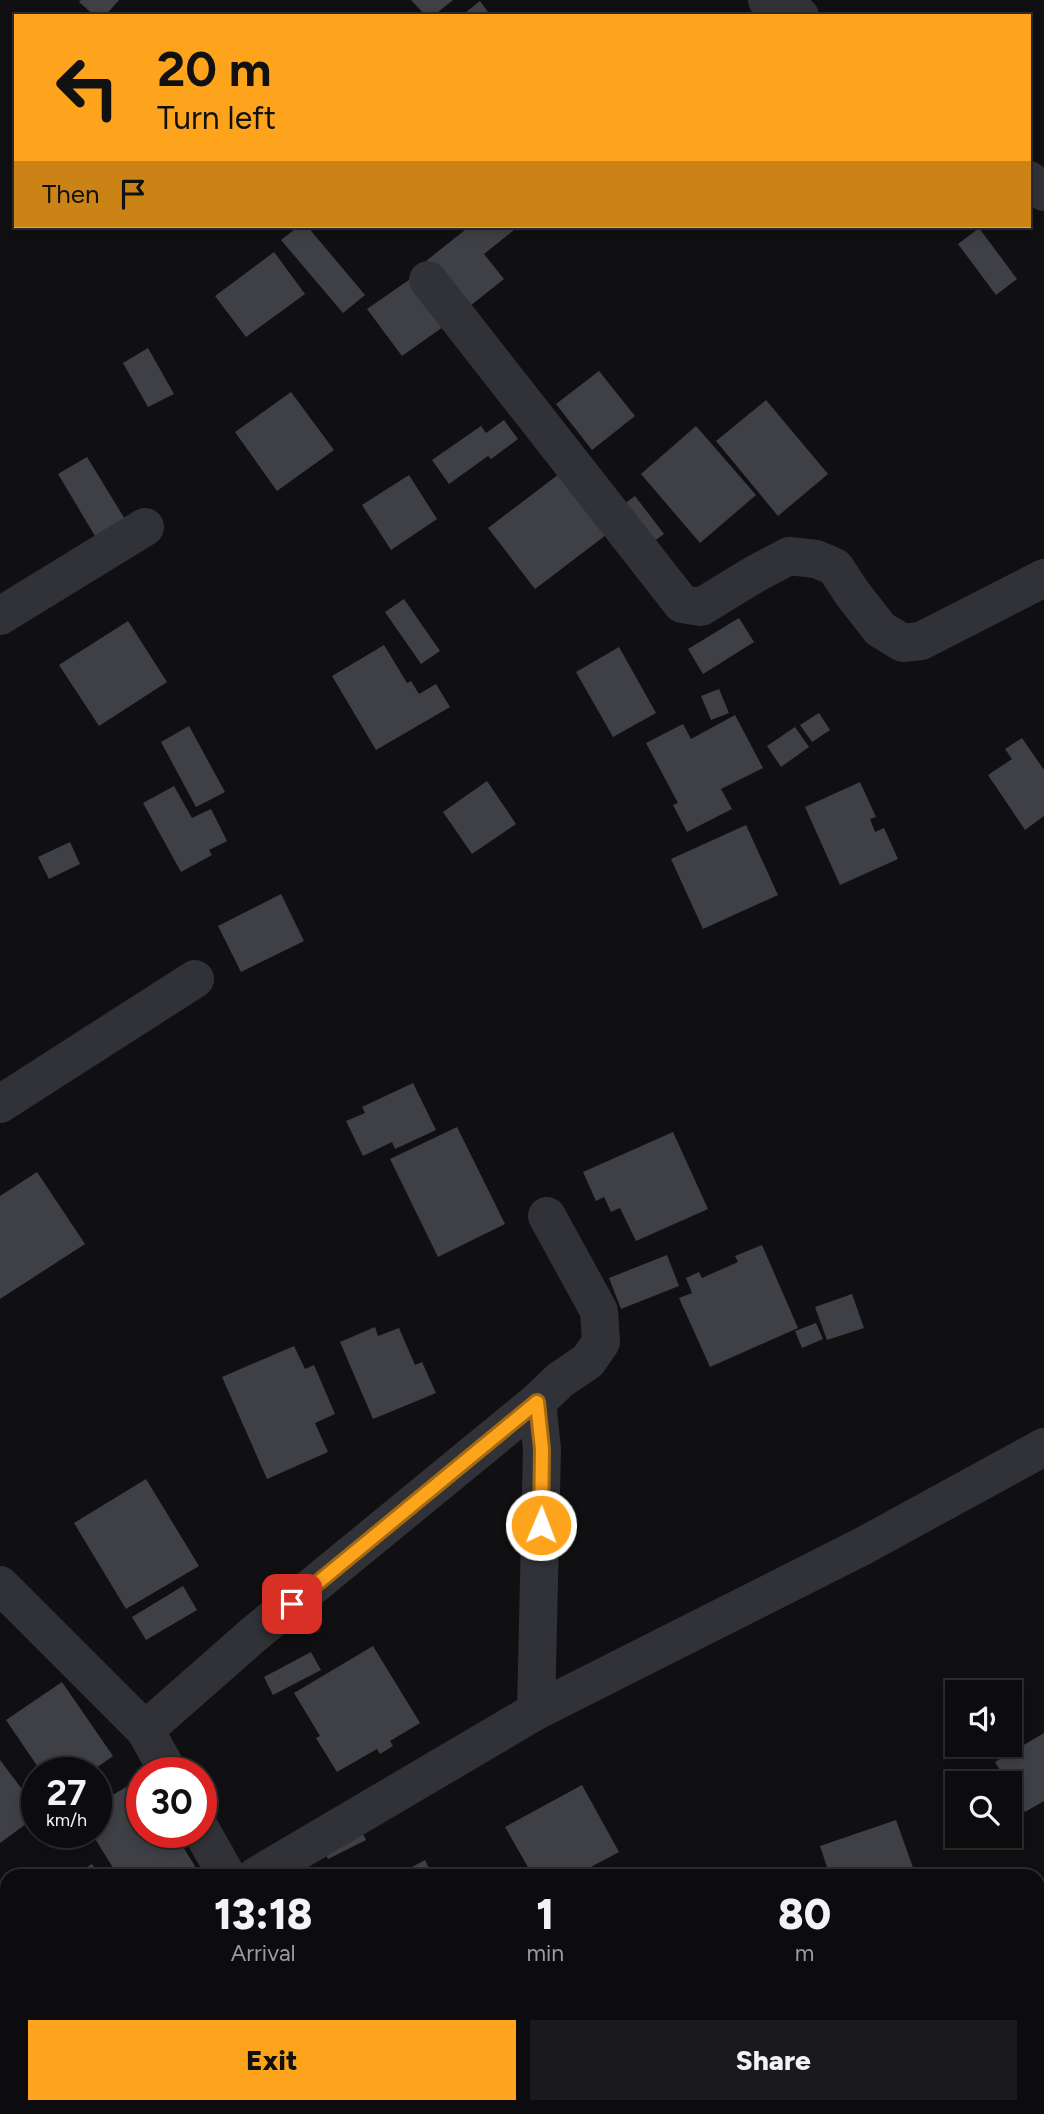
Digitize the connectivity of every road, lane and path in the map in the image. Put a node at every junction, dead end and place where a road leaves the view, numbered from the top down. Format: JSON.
{"nodes":[{"id":1,"x":767,"y":0,"type":"edge"},
{"id":2,"x":796,"y":14,"type":"edge"},
{"id":3,"x":428,"y":280,"type":"dead end"},
{"id":4,"x":145,"y":527,"type":"dead end"},
{"id":5,"x":1044,"y":578,"type":"edge"},
{"id":6,"x":0,"y":616,"type":"edge"},
{"id":7,"x":195,"y":979,"type":"dead end"},
{"id":8,"x":0,"y":1104,"type":"edge"},
{"id":9,"x":547,"y":1216,"type":"dead end"},
{"id":10,"x":537,"y":1402,"type":"junction"},
{"id":11,"x":1044,"y":1447,"type":"edge"},
{"id":12,"x":0,"y":1585,"type":"edge"},
{"id":13,"x":536,"y":1711,"type":"junction"},
{"id":14,"x":145,"y":1730,"type":"junction"},
{"id":15,"x":160,"y":1757,"type":"edge"},
{"id":16,"x":211,"y":1848,"type":"edge"},
{"id":17,"x":223,"y":1869,"type":"edge"},
{"id":18,"x":268,"y":1869,"type":"edge"}],
"edges":[{"from":1,"to":2,"type":"street"},
{"from":3,"to":5,"type":"street"},
{"from":4,"to":6,"type":"street"},
{"from":7,"to":8,"type":"street"},
{"from":9,"to":10,"type":"street"},
{"from":10,"to":13,"type":"street"},
{"from":10,"to":14,"type":"street"},
{"from":11,"to":13,"type":"street"},
{"from":12,"to":14,"type":"street"},
{"from":13,"to":18,"type":"street"},
{"from":14,"to":15,"type":"street"},
{"from":16,"to":17,"type":"street"}]}
